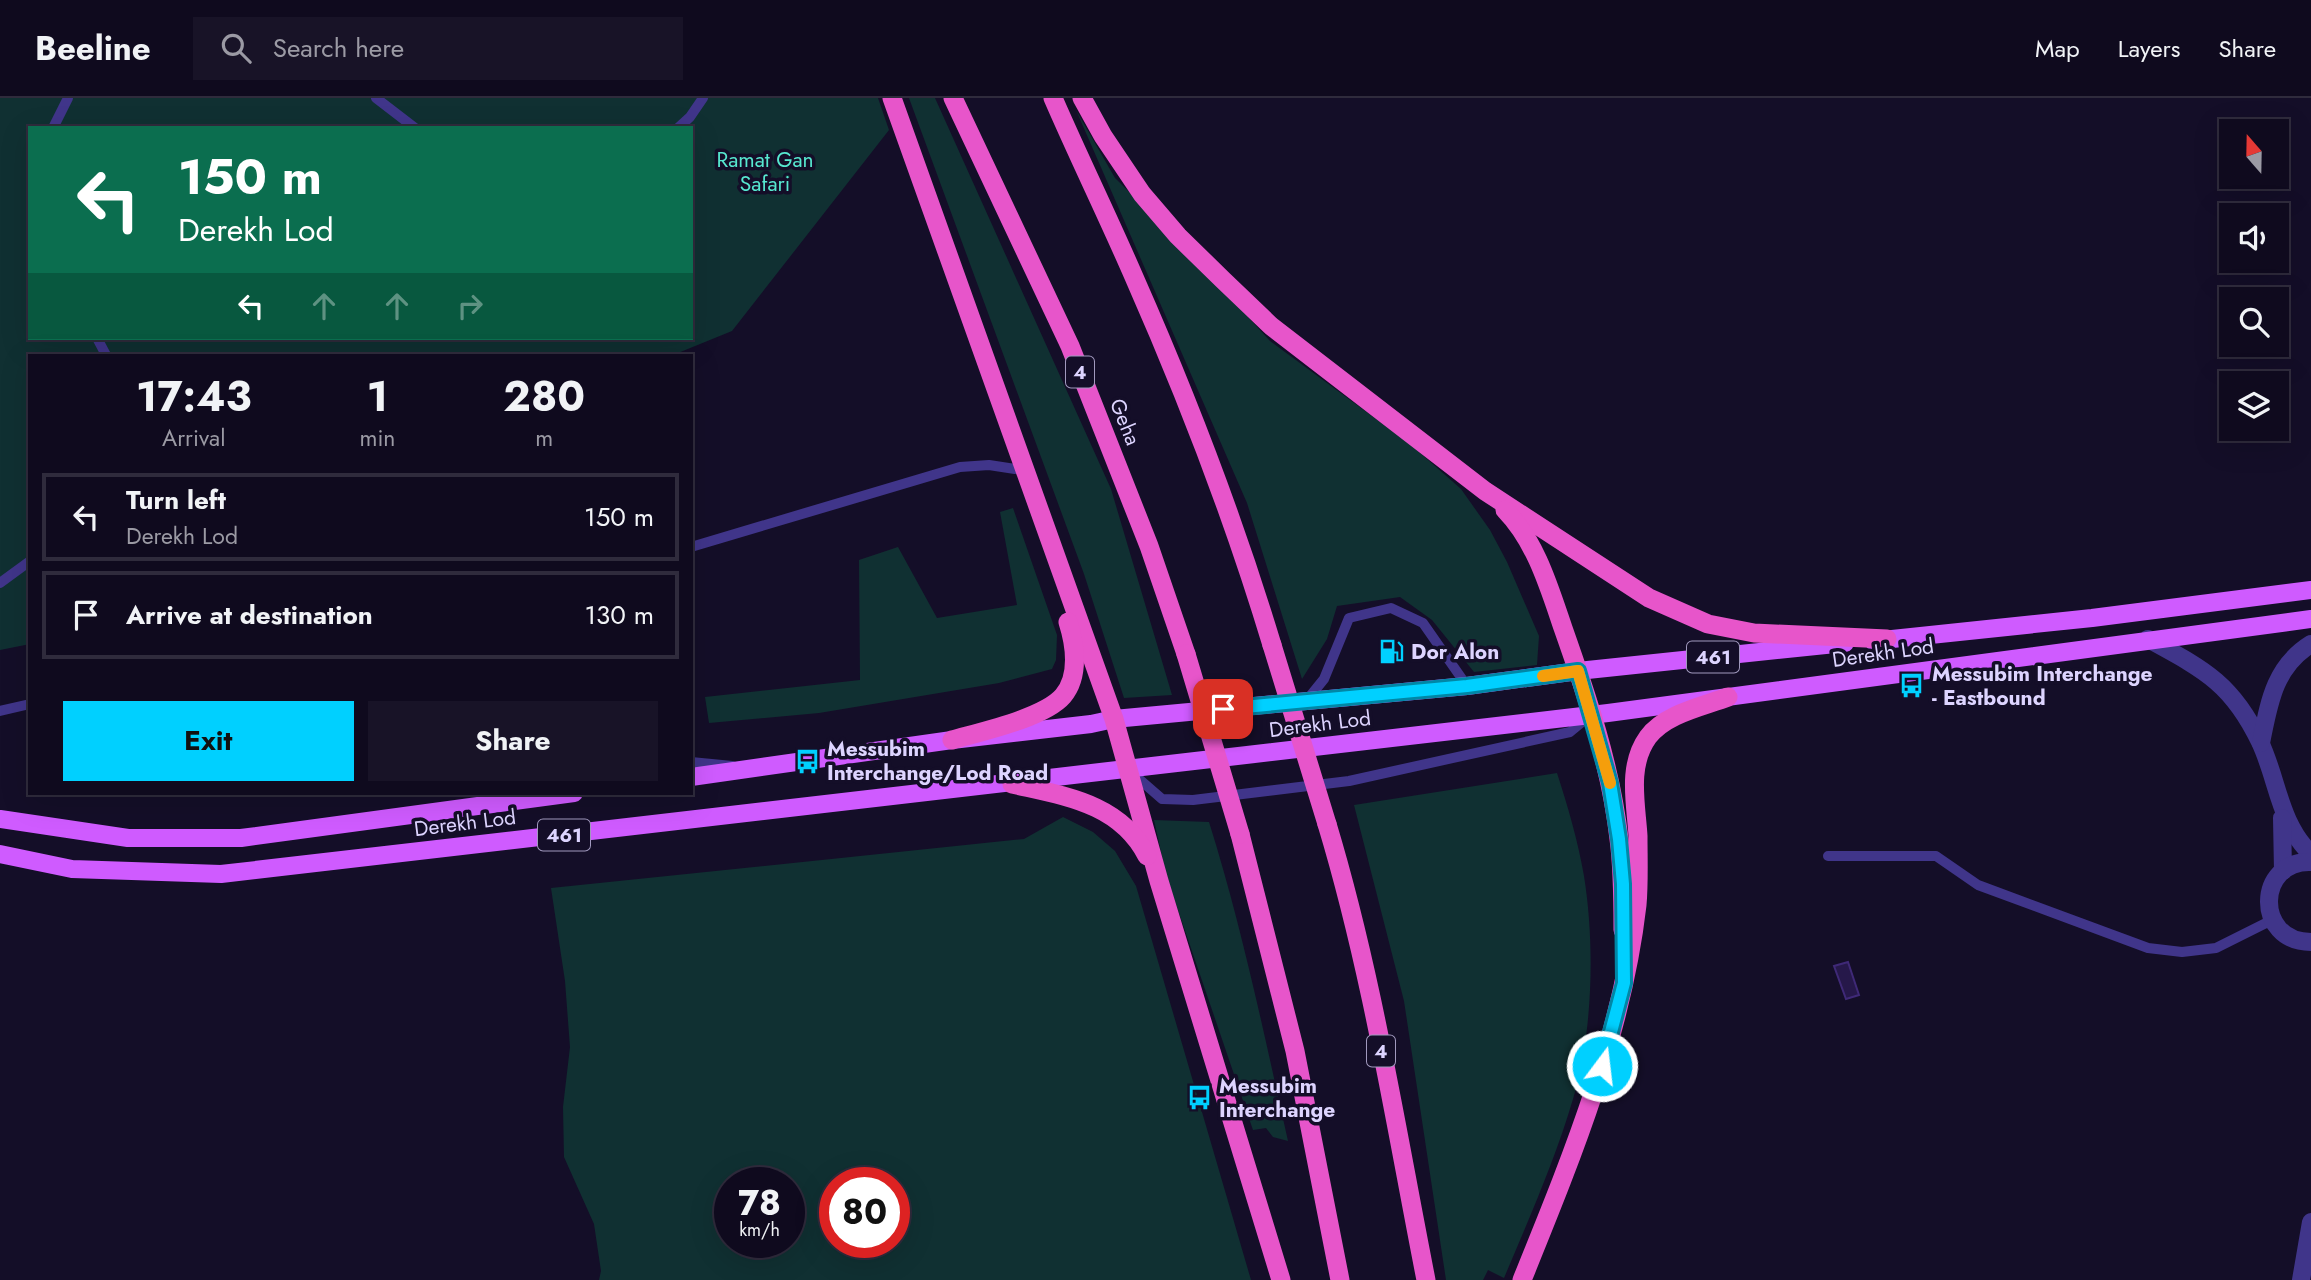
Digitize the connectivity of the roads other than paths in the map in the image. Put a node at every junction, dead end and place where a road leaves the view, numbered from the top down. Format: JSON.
{"nodes":[{"id":1,"x":68,"y":98,"type":"edge"},
{"id":2,"x":376,"y":98,"type":"edge"},
{"id":3,"x":703,"y":98,"type":"edge"},
{"id":4,"x":892,"y":98,"type":"edge"},
{"id":5,"x":953,"y":98,"type":"edge"},
{"id":6,"x":1053,"y":98,"type":"edge"},
{"id":7,"x":1082,"y":98,"type":"edge"},
{"id":8,"x":54,"y":126,"type":"edge"},
{"id":9,"x":412,"y":126,"type":"edge"},
{"id":10,"x":680,"y":126,"type":"edge"},
{"id":11,"x":989,"y":371,"type":"junction"},
{"id":12,"x":1015,"y":469,"type":"junction"},
{"id":13,"x":1485,"y":491,"type":"junction"},
{"id":14,"x":693,"y":546,"type":"edge"},
{"id":15,"x":28,"y":562,"type":"edge"},
{"id":16,"x":0,"y":583,"type":"edge"},
{"id":17,"x":2311,"y":590,"type":"edge"},
{"id":18,"x":2311,"y":618,"type":"edge"},
{"id":19,"x":1887,"y":639,"type":"junction"},
{"id":20,"x":2148,"y":639,"type":"junction"},
{"id":21,"x":2311,"y":644,"type":"edge"},
{"id":22,"x":1578,"y":671,"type":"junction"},
{"id":23,"x":1467,"y":686,"type":"junction"},
{"id":24,"x":1728,"y":697,"type":"junction"},
{"id":25,"x":1306,"y":701,"type":"junction"},
{"id":26,"x":28,"y":704,"type":"edge"},
{"id":27,"x":0,"y":711,"type":"edge"},
{"id":28,"x":1591,"y":715,"type":"junction"},
{"id":29,"x":1114,"y":719,"type":"junction"},
{"id":30,"x":952,"y":740,"type":"junction"},
{"id":31,"x":2261,"y":743,"type":"junction"},
{"id":32,"x":693,"y":762,"type":"edge"},
{"id":33,"x":756,"y":768,"type":"junction"},
{"id":34,"x":1129,"y":770,"type":"junction"},
{"id":35,"x":693,"y":777,"type":"edge"},
{"id":36,"x":1012,"y":784,"type":"junction"},
{"id":37,"x":559,"y":795,"type":"edge"},
{"id":38,"x":2281,"y":807,"type":"junction"},
{"id":39,"x":0,"y":819,"type":"edge"},
{"id":40,"x":0,"y":854,"type":"edge"},
{"id":41,"x":2311,"y":854,"type":"edge"},
{"id":42,"x":1828,"y":856,"type":"dead end"},
{"id":43,"x":2311,"y":862,"type":"edge"},
{"id":44,"x":2283,"y":871,"type":"junction"},
{"id":45,"x":1159,"y":881,"type":"junction"},
{"id":46,"x":2272,"y":920,"type":"junction"},
{"id":47,"x":2292,"y":939,"type":"junction"},
{"id":48,"x":2311,"y":942,"type":"edge"},
{"id":49,"x":2311,"y":956,"type":"edge"},
{"id":50,"x":1624,"y":983,"type":"junction"},
{"id":51,"x":2311,"y":1222,"type":"edge"},
{"id":52,"x":1281,"y":1280,"type":"edge"},
{"id":53,"x":1340,"y":1280,"type":"edge"},
{"id":54,"x":1426,"y":1280,"type":"edge"},
{"id":55,"x":1522,"y":1280,"type":"edge"},
{"id":56,"x":2301,"y":1280,"type":"edge"}],
"edges":[{"from":1,"to":8,"type":"lane"},
{"from":2,"to":9,"type":"lane"},
{"from":3,"to":10,"type":"lane"},
{"from":4,"to":11,"type":"highway"},
{"from":5,"to":53,"type":"highway","name":"Geha","number":"4","bridge":true},
{"from":6,"to":54,"type":"highway","number":"4","bridge":true},
{"from":7,"to":13,"type":"highway"},
{"from":11,"to":12,"type":"highway"},
{"from":11,"to":29,"type":"highway"},
{"from":12,"to":14,"type":"lane"},
{"from":12,"to":30,"type":"highway"},
{"from":13,"to":19,"type":"highway"},
{"from":13,"to":22,"type":"highway"},
{"from":15,"to":16,"type":"lane"},
{"from":17,"to":19,"type":"main road","name":"Derekh Lod","number":"461"},
{"from":18,"to":20,"type":"main road","name":"Derekh Lod","number":"461"},
{"from":19,"to":22,"type":"main road","name":"Derekh Lod","number":"461"},
{"from":20,"to":24,"type":"main road","name":"Derekh Lod","number":"461"},
{"from":20,"to":31,"type":"street"},
{"from":21,"to":31,"type":"street"},
{"from":22,"to":23,"type":"main road","name":"Derekh Lod","number":"461"},
{"from":22,"to":28,"type":"highway"},
{"from":23,"to":25,"type":"main road","name":"Derekh Lod","number":"461"},
{"from":23,"to":25,"type":"lane"},
{"from":24,"to":28,"type":"main road","name":"Derekh Lod","number":"461"},
{"from":24,"to":50,"type":"highway"},
{"from":25,"to":29,"type":"main road","name":"Derekh Lod","number":"461"},
{"from":26,"to":27,"type":"lane"},
{"from":28,"to":34,"type":"main road","name":"Derekh Lod","number":"461"},
{"from":28,"to":34,"type":"lane"},
{"from":28,"to":50,"type":"highway"},
{"from":29,"to":30,"type":"main road","name":"Derekh Lod","number":"461"},
{"from":29,"to":34,"type":"highway"},
{"from":30,"to":33,"type":"main road","name":"Derekh Lod","number":"461"},
{"from":31,"to":38,"type":"street"},
{"from":32,"to":33,"type":"lane"},
{"from":33,"to":35,"type":"main road","name":"Derekh Lod","number":"461"},
{"from":34,"to":36,"type":"main road","name":"Derekh Lod","number":"461"},
{"from":34,"to":45,"type":"highway"},
{"from":36,"to":40,"type":"main road","name":"Derekh Lod","number":"461"},
{"from":36,"to":45,"type":"highway"},
{"from":37,"to":39,"type":"main road","name":"Derekh Lod","number":"461"},
{"from":38,"to":41,"type":"street"},
{"from":38,"to":44,"type":"street"},
{"from":42,"to":46,"type":"lane"},
{"from":43,"to":44,"type":"street"},
{"from":44,"to":46,"type":"street"},
{"from":45,"to":52,"type":"highway"},
{"from":46,"to":47,"type":"street"},
{"from":47,"to":48,"type":"street"},
{"from":47,"to":49,"type":"street"},
{"from":50,"to":55,"type":"highway"},
{"from":51,"to":56,"type":"street"}]}
